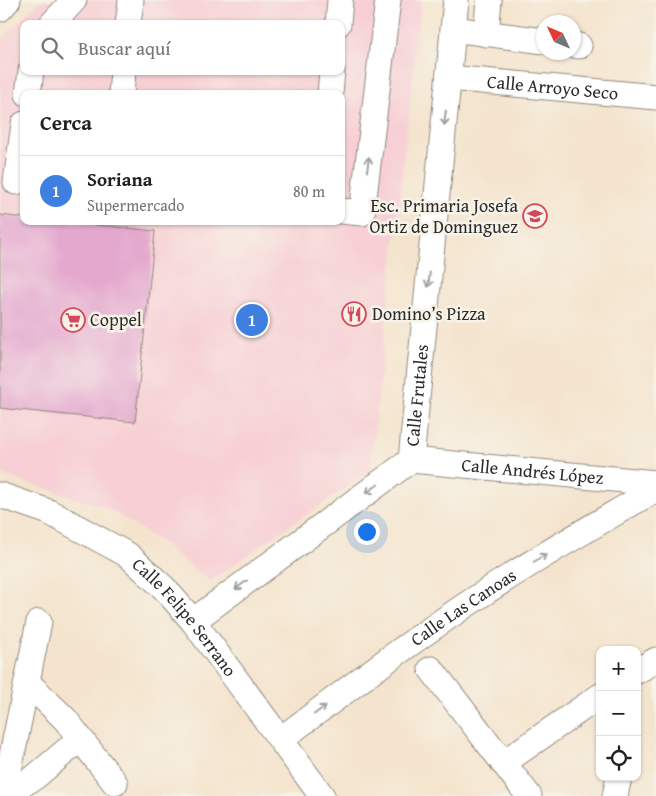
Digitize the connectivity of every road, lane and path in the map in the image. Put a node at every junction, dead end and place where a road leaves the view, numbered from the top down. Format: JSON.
{"nodes":[{"id":1,"x":8,"y":0,"type":"edge"},
{"id":2,"x":74,"y":0,"type":"edge"},
{"id":3,"x":131,"y":0,"type":"edge"},
{"id":4,"x":340,"y":0,"type":"edge"},
{"id":5,"x":388,"y":0,"type":"edge"},
{"id":6,"x":456,"y":0,"type":"edge"},
{"id":7,"x":489,"y":0,"type":"edge"},
{"id":8,"x":0,"y":9,"type":"edge"},
{"id":9,"x":56,"y":20,"type":"edge"},
{"id":10,"x":128,"y":20,"type":"edge"},
{"id":11,"x":338,"y":20,"type":"edge"},
{"id":12,"x":453,"y":29,"type":"junction"},
{"id":13,"x":486,"y":34,"type":"junction"},
{"id":14,"x":536,"y":40,"type":"edge"},
{"id":15,"x":30,"y":75,"type":"edge"},
{"id":16,"x":122,"y":75,"type":"edge"},
{"id":17,"x":332,"y":75,"type":"edge"},
{"id":18,"x":449,"y":78,"type":"junction"},
{"id":19,"x":29,"y":90,"type":"edge"},
{"id":20,"x":121,"y":90,"type":"edge"},
{"id":21,"x":330,"y":90,"type":"edge"},
{"id":22,"x":656,"y":97,"type":"edge"},
{"id":23,"x":20,"y":145,"type":"edge"},
{"id":24,"x":13,"y":182,"type":"edge"},
{"id":25,"x":345,"y":211,"type":"edge"},
{"id":26,"x":411,"y":460,"type":"junction"},
{"id":27,"x":656,"y":483,"type":"edge"},
{"id":28,"x":656,"y":489,"type":"edge"},
{"id":29,"x":0,"y":495,"type":"edge"},
{"id":30,"x":193,"y":621,"type":"junction"},
{"id":31,"x":39,"y":622,"type":"dead end"},
{"id":32,"x":656,"y":660,"type":"edge"},
{"id":33,"x":430,"y":669,"type":"dead end"},
{"id":34,"x":641,"y":669,"type":"edge"},
{"id":35,"x":27,"y":682,"type":"junction"},
{"id":36,"x":596,"y":699,"type":"edge"},
{"id":37,"x":80,"y":739,"type":"junction"},
{"id":38,"x":281,"y":739,"type":"junction"},
{"id":39,"x":503,"y":763,"type":"junction"},
{"id":40,"x":618,"y":781,"type":"edge"},
{"id":41,"x":115,"y":783,"type":"dead end"},
{"id":42,"x":3,"y":796,"type":"edge"},
{"id":43,"x":322,"y":796,"type":"edge"},
{"id":44,"x":529,"y":796,"type":"edge"},
{"id":45,"x":615,"y":796,"type":"edge"}],
"edges":[{"from":1,"to":8,"type":"street"},
{"from":2,"to":9,"type":"street"},
{"from":3,"to":10,"type":"street"},
{"from":4,"to":11,"type":"street"},
{"from":25,"to":5,"type":"street","one_way":true},
{"from":6,"to":12,"type":"street","name":"Calle Frutales"},
{"from":7,"to":13,"type":"street"},
{"from":12,"to":13,"type":"street"},
{"from":12,"to":18,"type":"street","name":"Calle Frutales"},
{"from":13,"to":14,"type":"street"},
{"from":15,"to":19,"type":"street"},
{"from":16,"to":20,"type":"street"},
{"from":17,"to":21,"type":"street"},
{"from":18,"to":22,"type":"street","name":"Calle Arroyo Seco"},
{"from":18,"to":26,"type":"street","name":"Calle Frutales","one_way":true},
{"from":23,"to":24,"type":"street"},
{"from":26,"to":27,"type":"street","name":"Calle Andrés López"},
{"from":26,"to":30,"type":"street","name":"Calle Frutales","one_way":true},
{"from":38,"to":28,"type":"street","name":"Calle Las Canoas","one_way":true},
{"from":29,"to":30,"type":"street","name":"Calle Felipe Serrano"},
{"from":30,"to":38,"type":"street","name":"Calle Felipe Serrano"},
{"from":31,"to":35,"type":"street"},
{"from":32,"to":34,"type":"street"},
{"from":33,"to":39,"type":"street"},
{"from":35,"to":37,"type":"street"},
{"from":35,"to":42,"type":"street"},
{"from":36,"to":39,"type":"street"},
{"from":37,"to":41,"type":"street"},
{"from":37,"to":42,"type":"street"},
{"from":38,"to":43,"type":"street","name":"Calle Felipe Serrano"},
{"from":39,"to":44,"type":"street"},
{"from":40,"to":45,"type":"street"}]}
